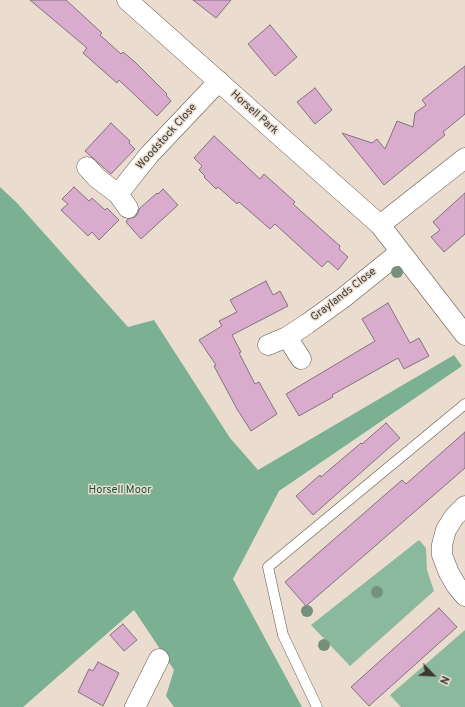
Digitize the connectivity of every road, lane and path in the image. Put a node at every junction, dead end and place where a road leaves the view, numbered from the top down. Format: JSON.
{"nodes":[{"id":1,"x":127,"y":0,"type":"edge"},
{"id":2,"x":219,"y":81,"type":"junction"},
{"id":3,"x":465,"y":158,"type":"edge"},
{"id":4,"x":90,"y":178,"type":"dead end"},
{"id":5,"x":380,"y":225,"type":"junction"},
{"id":6,"x":400,"y":252,"type":"junction"},
{"id":7,"x":465,"y":334,"type":"edge"},
{"id":8,"x":287,"y":337,"type":"junction"},
{"id":9,"x":268,"y":345,"type":"dead end"},
{"id":10,"x":301,"y":359,"type":"dead end"},
{"id":11,"x":465,"y":404,"type":"edge"},
{"id":12,"x":465,"y":506,"type":"edge"},
{"id":13,"x":465,"y":596,"type":"edge"},
{"id":14,"x":159,"y":659,"type":"dead end"},
{"id":15,"x":135,"y":707,"type":"edge"},
{"id":16,"x":317,"y":707,"type":"edge"}],
"edges":[{"from":1,"to":2,"type":"street","name":"Horsell Park"},
{"from":2,"to":4,"type":"street","name":"Woodstock Close"},
{"from":2,"to":5,"type":"street","name":"Horsell Park"},
{"from":3,"to":5,"type":"street"},
{"from":5,"to":6,"type":"street","name":"Horsell Park"},
{"from":6,"to":7,"type":"street","name":"Horsell Park"},
{"from":6,"to":8,"type":"street","name":"Graylands Close"},
{"from":8,"to":9,"type":"street","name":"Graylands Close"},
{"from":8,"to":10,"type":"street"},
{"from":11,"to":16,"type":"lane"},
{"from":12,"to":13,"type":"street"},
{"from":14,"to":15,"type":"street"}]}
